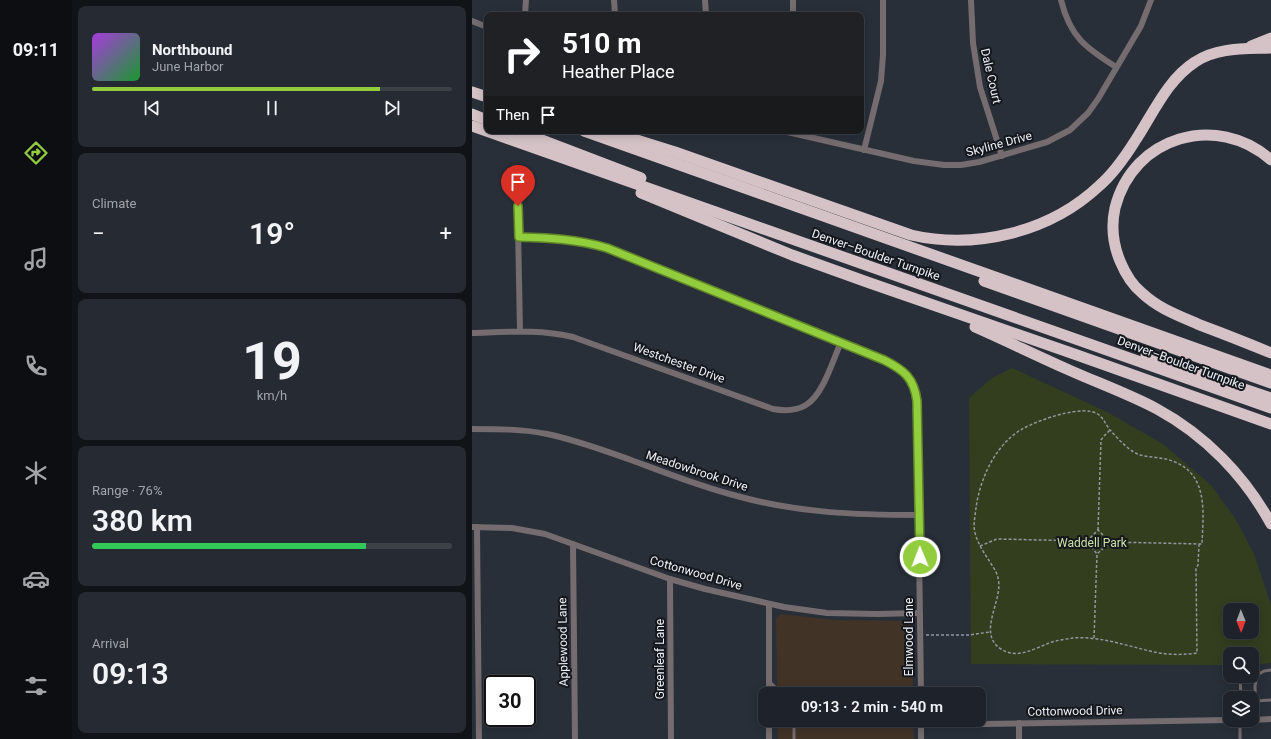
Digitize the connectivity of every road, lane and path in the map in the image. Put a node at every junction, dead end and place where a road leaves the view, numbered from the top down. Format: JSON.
{"nodes":[{"id":1,"x":526,"y":0,"type":"edge"},
{"id":2,"x":614,"y":0,"type":"edge"},
{"id":3,"x":705,"y":0,"type":"edge"},
{"id":4,"x":793,"y":0,"type":"edge"},
{"id":5,"x":883,"y":0,"type":"edge"},
{"id":6,"x":971,"y":0,"type":"edge"},
{"id":7,"x":1061,"y":0,"type":"edge"},
{"id":8,"x":1150,"y":0,"type":"edge"},
{"id":9,"x":525,"y":12,"type":"edge"},
{"id":10,"x":615,"y":12,"type":"edge"},
{"id":11,"x":706,"y":12,"type":"edge"},
{"id":12,"x":793,"y":12,"type":"edge"},
{"id":13,"x":472,"y":22,"type":"edge"},
{"id":14,"x":484,"y":26,"type":"edge"},
{"id":15,"x":1271,"y":38,"type":"edge"},
{"id":16,"x":1271,"y":48,"type":"edge"},
{"id":17,"x":1239,"y":49,"type":"junction"},
{"id":18,"x":1116,"y":67,"type":"junction"},
{"id":19,"x":472,"y":91,"type":"edge"},
{"id":20,"x":484,"y":95,"type":"edge"},
{"id":21,"x":472,"y":114,"type":"edge"},
{"id":22,"x":484,"y":119,"type":"edge"},
{"id":23,"x":472,"y":126,"type":"edge"},
{"id":24,"x":484,"y":130,"type":"edge"},
{"id":25,"x":495,"y":134,"type":"edge"},
{"id":26,"x":526,"y":134,"type":"edge"},
{"id":27,"x":592,"y":134,"type":"edge"},
{"id":28,"x":618,"y":134,"type":"edge"},
{"id":29,"x":797,"y":134,"type":"edge"},
{"id":30,"x":520,"y":143,"type":"junction"},
{"id":31,"x":864,"y":150,"type":"junction"},
{"id":32,"x":1002,"y":156,"type":"junction"},
{"id":33,"x":1271,"y":160,"type":"edge"},
{"id":34,"x":517,"y":175,"type":"dead end"},
{"id":35,"x":781,"y":201,"type":"junction"},
{"id":36,"x":754,"y":225,"type":"junction"},
{"id":37,"x":519,"y":237,"type":"junction"},
{"id":38,"x":903,"y":296,"type":"junction"},
{"id":39,"x":1018,"y":319,"type":"junction"},
{"id":40,"x":472,"y":332,"type":"edge"},
{"id":41,"x":520,"y":332,"type":"junction"},
{"id":42,"x":841,"y":342,"type":"junction"},
{"id":43,"x":1271,"y":353,"type":"edge"},
{"id":44,"x":1271,"y":374,"type":"edge"},
{"id":45,"x":1271,"y":383,"type":"edge"},
{"id":46,"x":1271,"y":398,"type":"edge"},
{"id":47,"x":1271,"y":408,"type":"edge"},
{"id":48,"x":1271,"y":424,"type":"edge"},
{"id":49,"x":472,"y":429,"type":"edge"},
{"id":50,"x":1110,"y":430,"type":"junction"},
{"id":51,"x":919,"y":515,"type":"junction"},
{"id":52,"x":1271,"y":524,"type":"edge"},
{"id":53,"x":475,"y":527,"type":"edge"},
{"id":54,"x":1098,"y":530,"type":"junction"},
{"id":55,"x":1087,"y":541,"type":"junction"},
{"id":56,"x":1110,"y":542,"type":"junction"},
{"id":57,"x":573,"y":544,"type":"junction"},
{"id":58,"x":1199,"y":544,"type":"junction"},
{"id":59,"x":980,"y":546,"type":"junction"},
{"id":60,"x":1097,"y":554,"type":"junction"},
{"id":61,"x":670,"y":578,"type":"junction"},
{"id":62,"x":769,"y":604,"type":"junction"},
{"id":63,"x":920,"y":613,"type":"junction"},
{"id":64,"x":990,"y":632,"type":"junction"},
{"id":65,"x":920,"y":635,"type":"junction"},
{"id":66,"x":1094,"y":638,"type":"junction"},
{"id":67,"x":1271,"y":670,"type":"edge"},
{"id":68,"x":769,"y":681,"type":"junction"},
{"id":69,"x":769,"y":687,"type":"edge"},
{"id":70,"x":775,"y":687,"type":"edge"},
{"id":71,"x":921,"y":687,"type":"edge"},
{"id":72,"x":1255,"y":691,"type":"edge"},
{"id":73,"x":1271,"y":700,"type":"edge"},
{"id":74,"x":1259,"y":701,"type":"edge"},
{"id":75,"x":1223,"y":720,"type":"edge"},
{"id":76,"x":1259,"y":720,"type":"edge"},
{"id":77,"x":1271,"y":720,"type":"edge"},
{"id":78,"x":986,"y":723,"type":"edge"},
{"id":79,"x":1019,"y":723,"type":"junction"},
{"id":80,"x":769,"y":727,"type":"edge"},
{"id":81,"x":794,"y":727,"type":"edge"},
{"id":82,"x":921,"y":727,"type":"edge"},
{"id":83,"x":1240,"y":727,"type":"edge"},
{"id":84,"x":479,"y":739,"type":"edge"},
{"id":85,"x":575,"y":739,"type":"edge"},
{"id":86,"x":671,"y":739,"type":"edge"},
{"id":87,"x":769,"y":739,"type":"edge"},
{"id":88,"x":794,"y":739,"type":"edge"},
{"id":89,"x":921,"y":739,"type":"edge"},
{"id":90,"x":1019,"y":739,"type":"edge"},
{"id":91,"x":1240,"y":739,"type":"edge"}],
"edges":[{"from":1,"to":9,"type":"street"},
{"from":2,"to":10,"type":"street"},
{"from":3,"to":11,"type":"street"},
{"from":4,"to":12,"type":"street"},
{"from":5,"to":31,"type":"street"},
{"from":6,"to":32,"type":"street","name":"Dale Court"},
{"from":7,"to":18,"type":"street"},
{"from":8,"to":18,"type":"street","name":"Skyline Drive"},
{"from":13,"to":14,"type":"street"},
{"from":15,"to":17,"type":"highway"},
{"from":16,"to":17,"type":"highway"},
{"from":17,"to":28,"type":"highway"},
{"from":18,"to":32,"type":"street","name":"Skyline Drive"},
{"from":19,"to":20,"type":"highway"},
{"from":21,"to":22,"type":"highway"},
{"from":23,"to":24,"type":"highway","name":"Denver–Boulder Turnpike"},
{"from":25,"to":30,"type":"highway","name":"Denver–Boulder Turnpike"},
{"from":26,"to":36,"type":"highway"},
{"from":27,"to":35,"type":"highway","name":"Denver–Boulder Turnpike"},
{"from":29,"to":31,"type":"street","name":"Skyline Drive"},
{"from":30,"to":36,"type":"highway","name":"Denver–Boulder Turnpike"},
{"from":30,"to":38,"type":"highway"},
{"from":31,"to":32,"type":"street","name":"Skyline Drive"},
{"from":33,"to":43,"type":"highway"},
{"from":34,"to":37,"type":"street"},
{"from":35,"to":44,"type":"highway","name":"Denver–Boulder Turnpike"},
{"from":35,"to":45,"type":"highway"},
{"from":36,"to":39,"type":"highway","name":"Denver–Boulder Turnpike"},
{"from":37,"to":41,"type":"street"},
{"from":37,"to":42,"type":"street","name":"Elmwood Lane"},
{"from":38,"to":48,"type":"highway"},
{"from":38,"to":52,"type":"highway"},
{"from":39,"to":46,"type":"highway"},
{"from":39,"to":47,"type":"highway","name":"Denver–Boulder Turnpike"},
{"from":40,"to":41,"type":"street","name":"Westchester Drive"},
{"from":41,"to":42,"type":"street","name":"Westchester Drive"},
{"from":42,"to":51,"type":"street","name":"Elmwood Lane"},
{"from":49,"to":51,"type":"street","name":"Meadowbrook Drive"},
{"from":50,"to":54,"type":"path"},
{"from":50,"to":58,"type":"path"},
{"from":50,"to":59,"type":"path"},
{"from":51,"to":63,"type":"street","name":"Elmwood Lane"},
{"from":53,"to":57,"type":"street","name":"Cottonwood Drive"},
{"from":53,"to":84,"type":"street"},
{"from":54,"to":55,"type":"path"},
{"from":54,"to":56,"type":"path"},
{"from":55,"to":59,"type":"path"},
{"from":55,"to":60,"type":"path"},
{"from":56,"to":58,"type":"path"},
{"from":56,"to":60,"type":"path"},
{"from":57,"to":61,"type":"street","name":"Cottonwood Drive"},
{"from":57,"to":85,"type":"street","name":"Applewood Lane"},
{"from":58,"to":66,"type":"path"},
{"from":59,"to":64,"type":"path"},
{"from":60,"to":66,"type":"path"},
{"from":61,"to":62,"type":"street","name":"Cottonwood Drive"},
{"from":61,"to":86,"type":"street","name":"Greenleaf Lane"},
{"from":62,"to":63,"type":"street","name":"Cottonwood Drive"},
{"from":62,"to":68,"type":"street"},
{"from":63,"to":65,"type":"street","name":"Elmwood Lane"},
{"from":64,"to":65,"type":"path"},
{"from":64,"to":66,"type":"path"},
{"from":65,"to":71,"type":"street","name":"Elmwood Lane"},
{"from":67,"to":72,"type":"lane"},
{"from":68,"to":69,"type":"street"},
{"from":68,"to":70,"type":"lane"},
{"from":73,"to":74,"type":"lane"},
{"from":75,"to":79,"type":"street","name":"Cottonwood Drive"},
{"from":76,"to":77,"type":"street"},
{"from":78,"to":79,"type":"street","name":"Cottonwood Drive"},
{"from":79,"to":90,"type":"street"},
{"from":80,"to":87,"type":"street"},
{"from":81,"to":88,"type":"lane"},
{"from":82,"to":89,"type":"street"},
{"from":83,"to":91,"type":"lane"}]}
